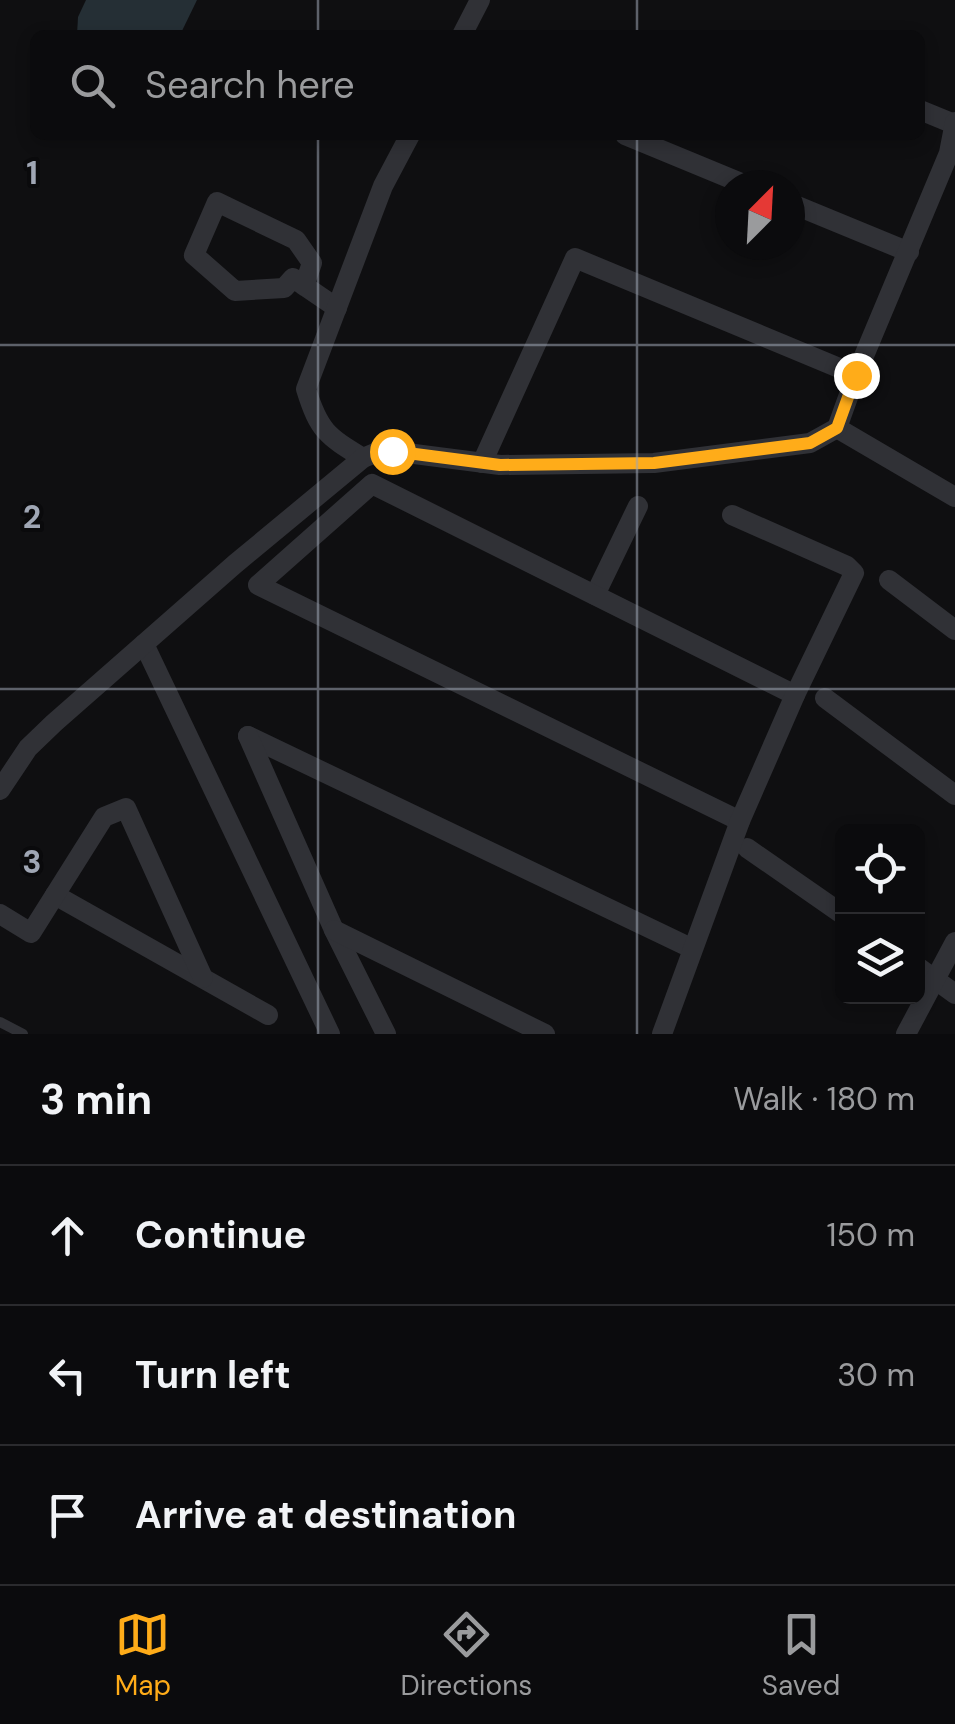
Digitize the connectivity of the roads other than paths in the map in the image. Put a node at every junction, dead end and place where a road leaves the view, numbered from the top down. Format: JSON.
{"nodes":[{"id":1,"x":480,"y":0,"type":"edge"},
{"id":2,"x":465,"y":30,"type":"edge"},
{"id":3,"x":925,"y":112,"type":"edge"},
{"id":4,"x":955,"y":123,"type":"edge"},
{"id":5,"x":407,"y":140,"type":"edge"},
{"id":6,"x":637,"y":140,"type":"edge"},
{"id":7,"x":715,"y":172,"type":"edge"},
{"id":8,"x":805,"y":209,"type":"edge"},
{"id":9,"x":909,"y":252,"type":"junction"},
{"id":10,"x":304,"y":286,"type":"junction"},
{"id":11,"x":337,"y":308,"type":"junction"},
{"id":12,"x":856,"y":375,"type":"junction"},
{"id":13,"x":837,"y":428,"type":"junction"},
{"id":14,"x":363,"y":458,"type":"junction"},
{"id":15,"x":482,"y":463,"type":"junction"},
{"id":16,"x":955,"y":497,"type":"edge"},
{"id":17,"x":638,"y":506,"type":"dead end"},
{"id":18,"x":732,"y":515,"type":"dead end"},
{"id":19,"x":890,"y":580,"type":"dead end"},
{"id":20,"x":595,"y":595,"type":"junction"},
{"id":21,"x":955,"y":630,"type":"edge"},
{"id":22,"x":144,"y":644,"type":"junction"},
{"id":23,"x":795,"y":695,"type":"junction"},
{"id":24,"x":826,"y":698,"type":"dead end"},
{"id":25,"x":0,"y":790,"type":"edge"},
{"id":26,"x":955,"y":795,"type":"edge"},
{"id":27,"x":740,"y":821,"type":"junction"},
{"id":28,"x":746,"y":848,"type":"dead end"},
{"id":29,"x":55,"y":895,"type":"junction"},
{"id":30,"x":835,"y":909,"type":"edge"},
{"id":31,"x":0,"y":914,"type":"edge"},
{"id":32,"x":334,"y":930,"type":"junction"},
{"id":33,"x":955,"y":942,"type":"edge"},
{"id":34,"x":692,"y":948,"type":"junction"},
{"id":35,"x":926,"y":973,"type":"edge"},
{"id":36,"x":203,"y":978,"type":"junction"},
{"id":37,"x":955,"y":994,"type":"edge"},
{"id":38,"x":268,"y":1015,"type":"dead end"},
{"id":39,"x":0,"y":1022,"type":"edge"},
{"id":40,"x":23,"y":1034,"type":"edge"},
{"id":41,"x":330,"y":1034,"type":"edge"},
{"id":42,"x":386,"y":1034,"type":"edge"},
{"id":43,"x":546,"y":1034,"type":"edge"},
{"id":44,"x":662,"y":1034,"type":"edge"},
{"id":45,"x":906,"y":1034,"type":"edge"}],
"edges":[{"from":1,"to":2,"type":"street"},
{"from":3,"to":4,"type":"street"},
{"from":4,"to":9,"type":"street"},
{"from":5,"to":11,"type":"street"},
{"from":6,"to":7,"type":"street"},
{"from":8,"to":9,"type":"street"},
{"from":9,"to":12,"type":"street"},
{"from":10,"to":10,"type":"street"},
{"from":10,"to":11,"type":"street"},
{"from":11,"to":14,"type":"street"},
{"from":12,"to":13,"type":"street"},
{"from":12,"to":15,"type":"street"},
{"from":13,"to":15,"type":"street"},
{"from":13,"to":16,"type":"street"},
{"from":14,"to":15,"type":"street"},
{"from":14,"to":22,"type":"street"},
{"from":17,"to":20,"type":"street"},
{"from":18,"to":23,"type":"street"},
{"from":19,"to":21,"type":"street"},
{"from":20,"to":23,"type":"street"},
{"from":20,"to":27,"type":"street"},
{"from":22,"to":25,"type":"street"},
{"from":22,"to":41,"type":"street"},
{"from":23,"to":27,"type":"street"},
{"from":24,"to":26,"type":"street"},
{"from":27,"to":34,"type":"street"},
{"from":28,"to":30,"type":"street"},
{"from":29,"to":31,"type":"street"},
{"from":29,"to":36,"type":"street"},
{"from":29,"to":36,"type":"street"},
{"from":32,"to":34,"type":"street"},
{"from":32,"to":42,"type":"street"},
{"from":32,"to":43,"type":"street"},
{"from":33,"to":35,"type":"street"},
{"from":34,"to":44,"type":"street"},
{"from":35,"to":37,"type":"street"},
{"from":35,"to":45,"type":"street"},
{"from":36,"to":38,"type":"street"},
{"from":39,"to":40,"type":"lane"}]}
